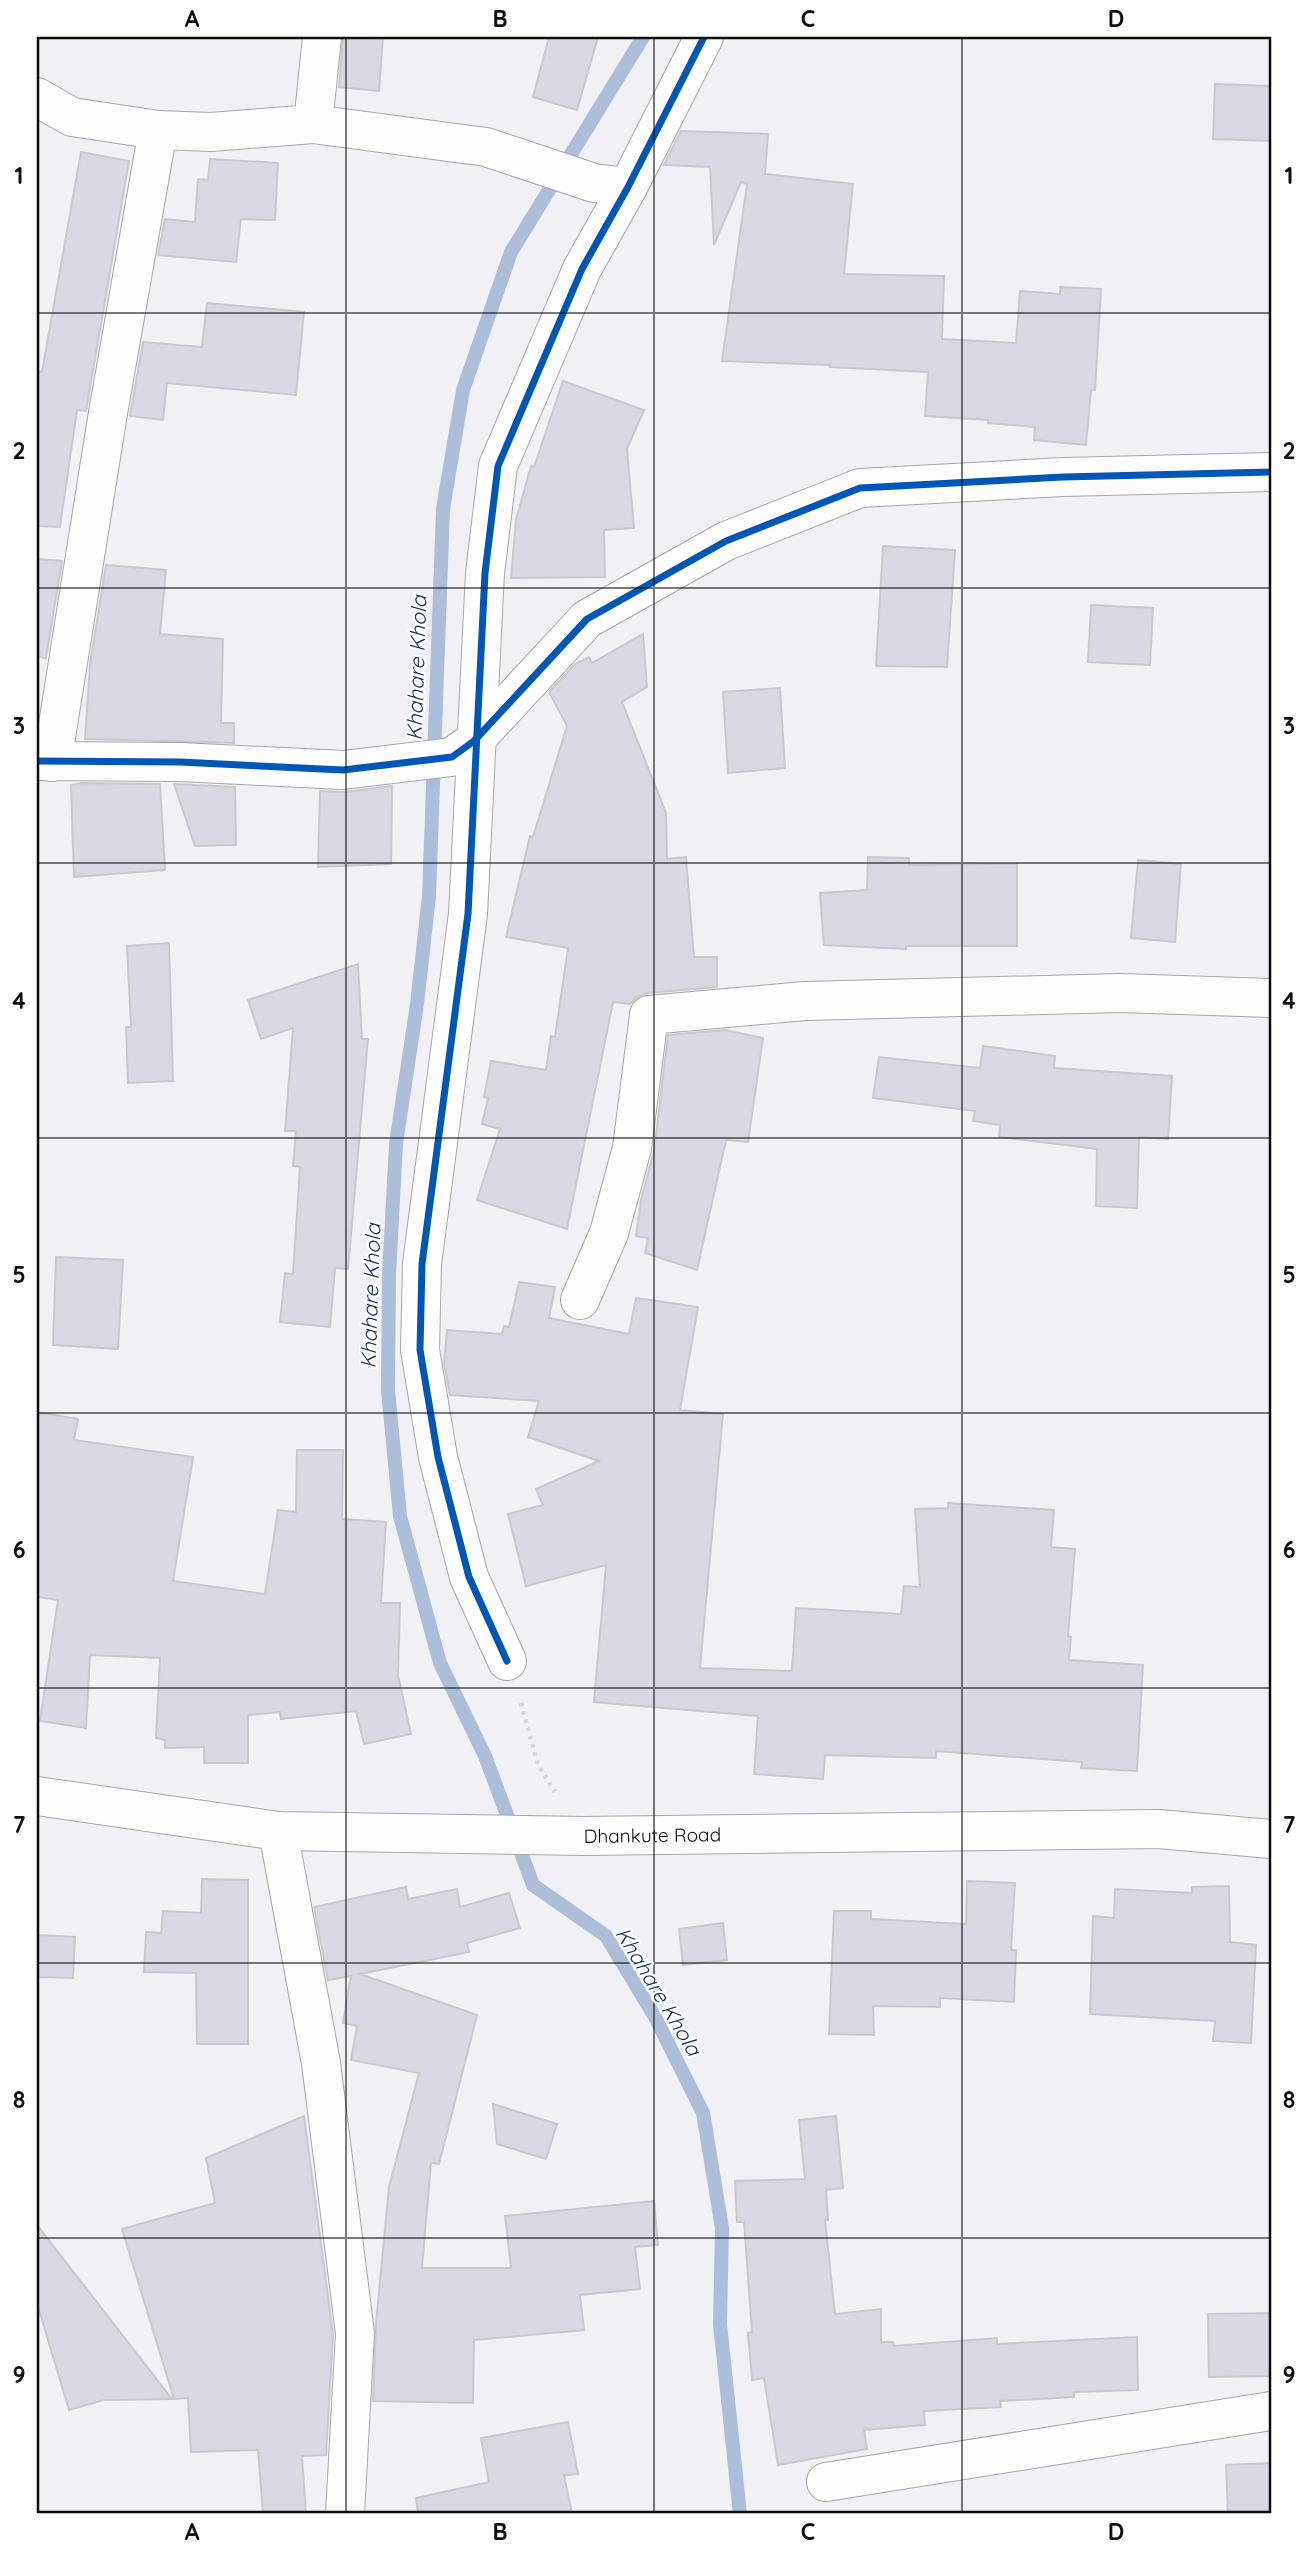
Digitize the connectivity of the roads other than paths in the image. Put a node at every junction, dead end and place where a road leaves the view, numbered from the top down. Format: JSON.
{"nodes":[{"id":1,"x":322,"y":37,"type":"edge"},
{"id":2,"x":704,"y":37,"type":"edge"},
{"id":3,"x":37,"y":96,"type":"edge"},
{"id":4,"x":313,"y":124,"type":"junction"},
{"id":5,"x":158,"y":130,"type":"junction"},
{"id":6,"x":611,"y":185,"type":"junction"},
{"id":7,"x":1271,"y":472,"type":"edge"},
{"id":8,"x":463,"y":749,"type":"junction"},
{"id":9,"x":44,"y":762,"type":"edge"},
{"id":10,"x":1271,"y":998,"type":"edge"},
{"id":11,"x":580,"y":1300,"type":"dead end"},
{"id":12,"x":507,"y":1661,"type":"road end"},
{"id":13,"x":37,"y":1796,"type":"edge"},
{"id":14,"x":278,"y":1831,"type":"junction"},
{"id":15,"x":1271,"y":1839,"type":"edge"},
{"id":16,"x":1271,"y":2411,"type":"edge"},
{"id":17,"x":826,"y":2482,"type":"dead end"},
{"id":18,"x":345,"y":2514,"type":"edge"}],
"edges":[{"from":1,"to":4,"type":"street"},
{"from":2,"to":6,"type":"street"},
{"from":3,"to":5,"type":"street"},
{"from":4,"to":5,"type":"street"},
{"from":4,"to":6,"type":"street"},
{"from":5,"to":9,"type":"street"},
{"from":6,"to":8,"type":"street"},
{"from":7,"to":8,"type":"street"},
{"from":8,"to":9,"type":"street"},
{"from":8,"to":12,"type":"street"},
{"from":10,"to":11,"type":"street"},
{"from":13,"to":14,"type":"street","name":"Dhankute Road"},
{"from":14,"to":15,"type":"street","name":"Dhankute Road"},
{"from":14,"to":18,"type":"street"},
{"from":16,"to":17,"type":"street"}]}
